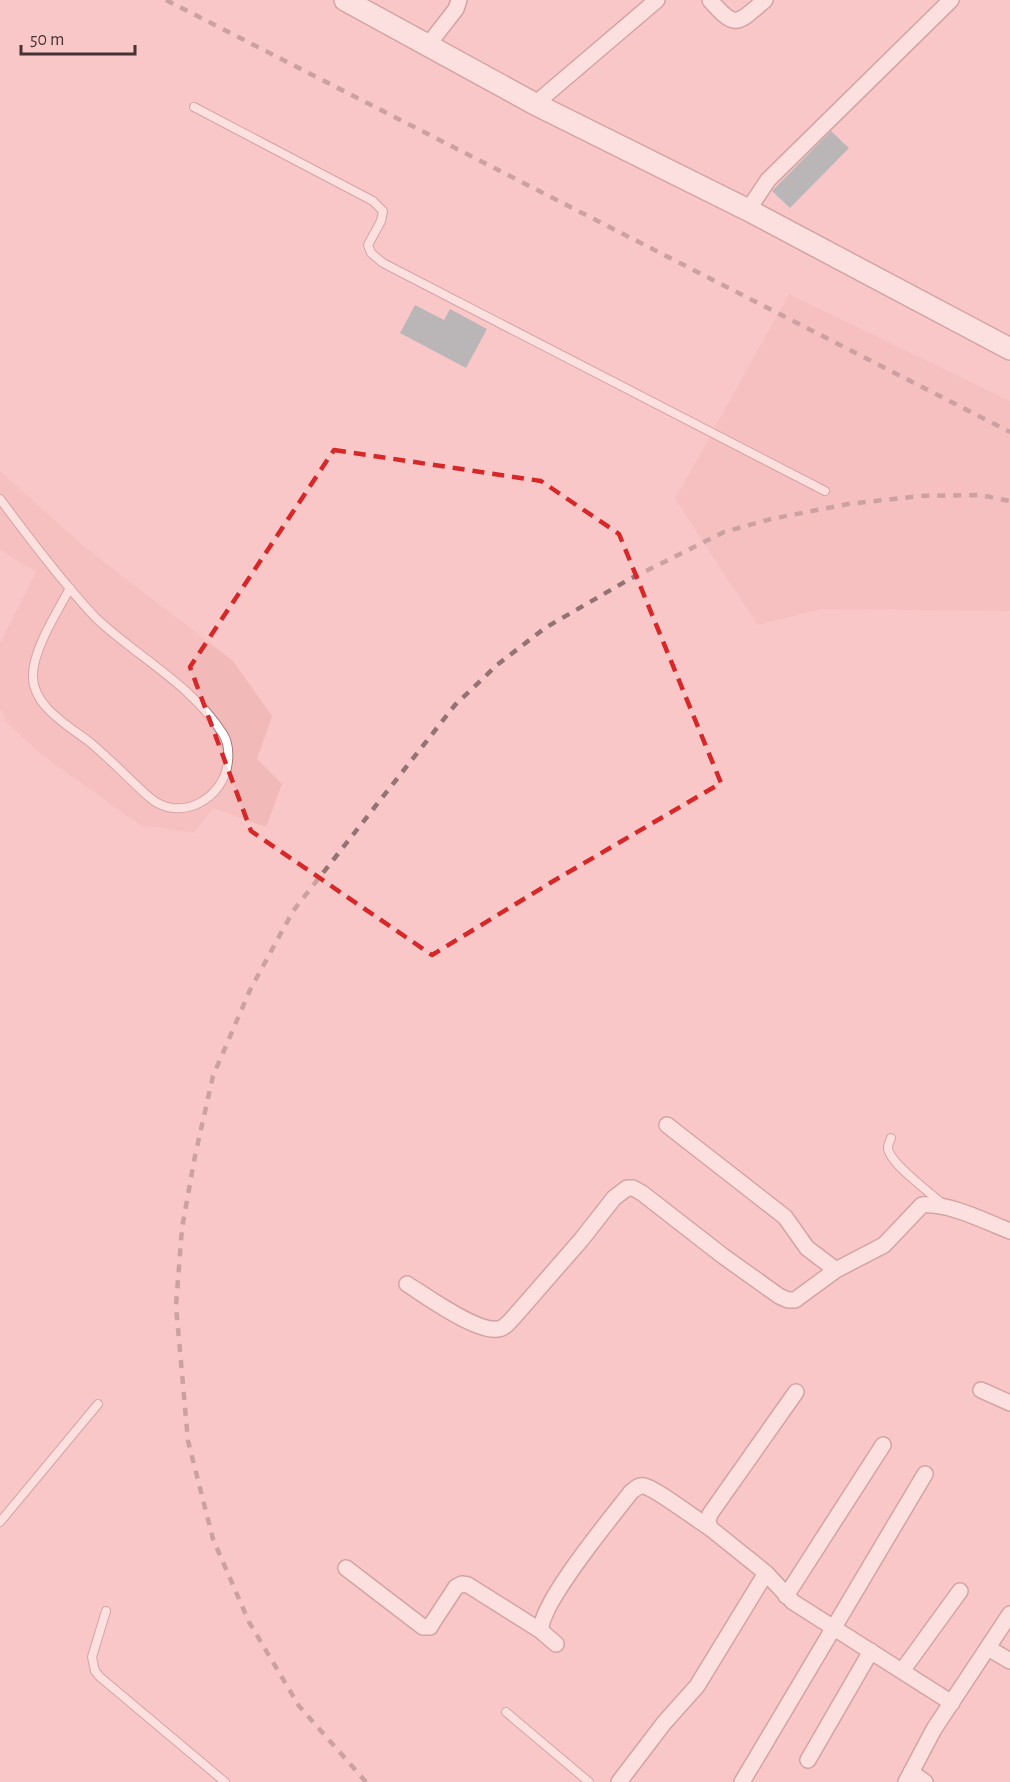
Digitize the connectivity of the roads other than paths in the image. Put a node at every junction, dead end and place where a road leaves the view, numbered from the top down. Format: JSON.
{"nodes":[{"id":1,"x":345,"y":0,"type":"edge"},
{"id":2,"x":459,"y":0,"type":"edge"},
{"id":3,"x":657,"y":0,"type":"edge"},
{"id":4,"x":710,"y":0,"type":"edge"},
{"id":5,"x":765,"y":0,"type":"edge"},
{"id":6,"x":951,"y":0,"type":"edge"},
{"id":7,"x":428,"y":45,"type":"junction"},
{"id":8,"x":535,"y":104,"type":"junction"},
{"id":9,"x":194,"y":107,"type":"dead end"},
{"id":10,"x":748,"y":210,"type":"junction"},
{"id":11,"x":1010,"y":349,"type":"edge"},
{"id":12,"x":825,"y":491,"type":"dead end"},
{"id":13,"x":0,"y":499,"type":"edge"},
{"id":14,"x":70,"y":588,"type":"junction"},
{"id":15,"x":667,"y":1125,"type":"dead end"},
{"id":16,"x":891,"y":1138,"type":"dead end"},
{"id":17,"x":946,"y":1207,"type":"junction"},
{"id":18,"x":1010,"y":1231,"type":"edge"},
{"id":19,"x":836,"y":1270,"type":"junction"},
{"id":20,"x":407,"y":1284,"type":"dead end"},
{"id":21,"x":981,"y":1390,"type":"dead end"},
{"id":22,"x":796,"y":1392,"type":"dead end"},
{"id":23,"x":1010,"y":1403,"type":"edge"},
{"id":24,"x":98,"y":1404,"type":"dead end"},
{"id":25,"x":883,"y":1445,"type":"dead end"},
{"id":26,"x":925,"y":1474,"type":"dead end"},
{"id":27,"x":0,"y":1522,"type":"edge"},
{"id":28,"x":710,"y":1528,"type":"junction"},
{"id":29,"x":346,"y":1568,"type":"dead end"},
{"id":30,"x":766,"y":1573,"type":"junction"},
{"id":31,"x":960,"y":1591,"type":"dead end"},
{"id":32,"x":786,"y":1596,"type":"junction"},
{"id":33,"x":106,"y":1611,"type":"dead end"},
{"id":34,"x":1010,"y":1614,"type":"edge"},
{"id":35,"x":833,"y":1628,"type":"junction"},
{"id":36,"x":542,"y":1631,"type":"junction"},
{"id":37,"x":556,"y":1644,"type":"dead end"},
{"id":38,"x":988,"y":1648,"type":"junction"},
{"id":39,"x":871,"y":1652,"type":"junction"},
{"id":40,"x":1010,"y":1661,"type":"edge"},
{"id":41,"x":902,"y":1671,"type":"junction"},
{"id":42,"x":952,"y":1703,"type":"junction"},
{"id":43,"x":506,"y":1712,"type":"dead end"},
{"id":44,"x":808,"y":1760,"type":"dead end"},
{"id":45,"x":908,"y":1777,"type":"edge"},
{"id":46,"x":225,"y":1782,"type":"edge"},
{"id":47,"x":589,"y":1782,"type":"edge"},
{"id":48,"x":619,"y":1782,"type":"edge"},
{"id":49,"x":742,"y":1782,"type":"edge"},
{"id":50,"x":925,"y":1782,"type":"edge"}],
"edges":[{"from":1,"to":7,"type":"main road"},
{"from":2,"to":7,"type":"street"},
{"from":3,"to":8,"type":"street"},
{"from":4,"to":5,"type":"street"},
{"from":6,"to":10,"type":"street"},
{"from":7,"to":8,"type":"main road"},
{"from":8,"to":10,"type":"main road"},
{"from":9,"to":12,"type":"lane"},
{"from":10,"to":11,"type":"main road"},
{"from":13,"to":14,"type":"lane"},
{"from":14,"to":14,"type":"lane"},
{"from":15,"to":19,"type":"street"},
{"from":16,"to":17,"type":"lane"},
{"from":17,"to":18,"type":"street"},
{"from":17,"to":19,"type":"street"},
{"from":19,"to":20,"type":"street"},
{"from":21,"to":23,"type":"street"},
{"from":22,"to":28,"type":"street"},
{"from":24,"to":27,"type":"lane"},
{"from":25,"to":32,"type":"street"},
{"from":26,"to":35,"type":"street"},
{"from":28,"to":30,"type":"street"},
{"from":28,"to":36,"type":"street"},
{"from":29,"to":36,"type":"street"},
{"from":30,"to":32,"type":"street"},
{"from":30,"to":48,"type":"street"},
{"from":31,"to":41,"type":"street"},
{"from":32,"to":35,"type":"street"},
{"from":33,"to":46,"type":"lane"},
{"from":34,"to":38,"type":"street"},
{"from":35,"to":39,"type":"street"},
{"from":35,"to":49,"type":"street"},
{"from":36,"to":37,"type":"street"},
{"from":38,"to":40,"type":"street"},
{"from":38,"to":42,"type":"street"},
{"from":39,"to":41,"type":"street"},
{"from":39,"to":44,"type":"street"},
{"from":41,"to":42,"type":"street"},
{"from":42,"to":45,"type":"street"},
{"from":43,"to":47,"type":"lane"},
{"from":45,"to":50,"type":"street"}]}
